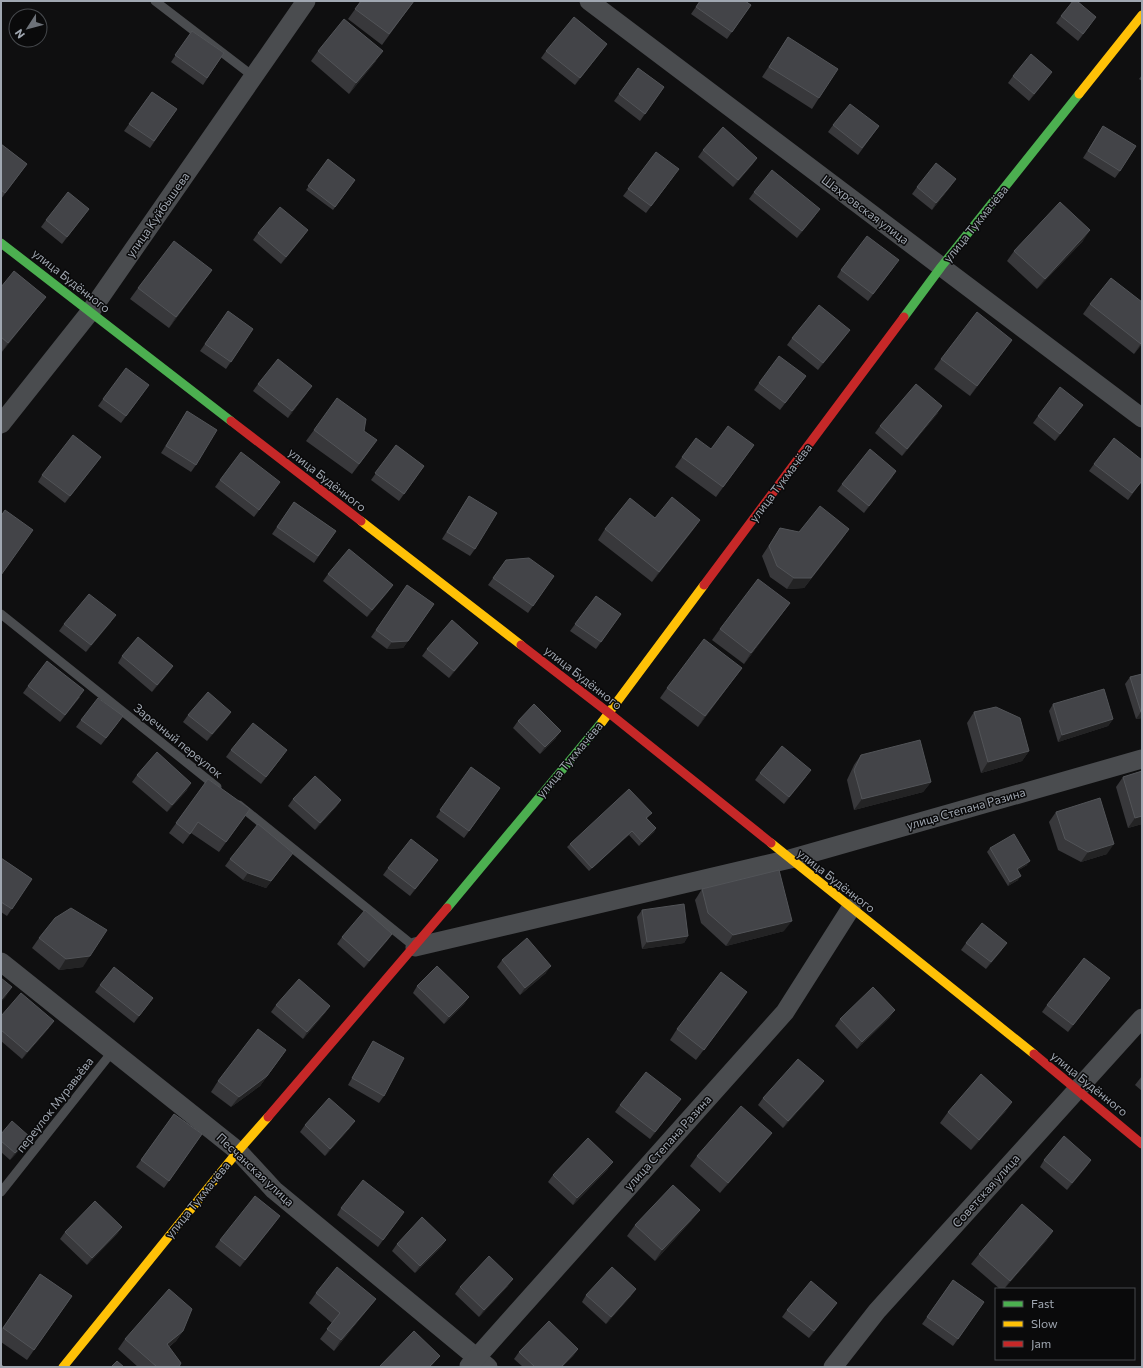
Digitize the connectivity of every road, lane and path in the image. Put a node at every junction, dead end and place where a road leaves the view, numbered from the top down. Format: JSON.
{"nodes":[{"id":1,"x":155,"y":1,"type":"edge"},
{"id":2,"x":306,"y":1,"type":"edge"},
{"id":3,"x":589,"y":1,"type":"edge"},
{"id":4,"x":1142,"y":15,"type":"edge"},
{"id":5,"x":254,"y":77,"type":"junction"},
{"id":6,"x":1,"y":242,"type":"edge"},
{"id":7,"x":941,"y":267,"type":"junction"},
{"id":8,"x":90,"y":312,"type":"junction"},
{"id":9,"x":1142,"y":418,"type":"edge"},
{"id":10,"x":1,"y":424,"type":"edge"},
{"id":11,"x":1,"y":614,"type":"edge"},
{"id":12,"x":609,"y":713,"type":"junction"},
{"id":13,"x":1142,"y":759,"type":"edge"},
{"id":14,"x":790,"y":859,"type":"junction"},
{"id":15,"x":851,"y":908,"type":"junction"},
{"id":16,"x":416,"y":947,"type":"junction"},
{"id":17,"x":1,"y":962,"type":"edge"},
{"id":18,"x":1142,"y":1018,"type":"edge"},
{"id":19,"x":112,"y":1052,"type":"junction"},
{"id":20,"x":1077,"y":1089,"type":"junction"},
{"id":21,"x":1142,"y":1144,"type":"edge"},
{"id":22,"x":238,"y":1151,"type":"junction"},
{"id":23,"x":1,"y":1192,"type":"edge"},
{"id":24,"x":478,"y":1364,"type":"edge"},
{"id":25,"x":63,"y":1367,"type":"edge"},
{"id":26,"x":832,"y":1367,"type":"edge"}],
"edges":[{"from":1,"to":5,"type":"lane"},
{"from":2,"to":5,"type":"street","name":"улица Куйбышева"},
{"from":3,"to":7,"type":"street","name":"Шахровская улица"},
{"from":4,"to":7,"type":"street","name":"улица Тукмачёва"},
{"from":5,"to":8,"type":"street","name":"улица Куйбышева"},
{"from":6,"to":8,"type":"street","name":"улица Будённого"},
{"from":7,"to":9,"type":"street","name":"Шахровская улица"},
{"from":7,"to":12,"type":"street","name":"улица Тукмачёва"},
{"from":8,"to":10,"type":"street","name":"улица Куйбышева"},
{"from":8,"to":12,"type":"street","name":"улица Будённого"},
{"from":11,"to":16,"type":"lane","name":"Заречный переулок"},
{"from":12,"to":14,"type":"street","name":"улица Будённого"},
{"from":12,"to":16,"type":"street","name":"улица Тукмачёва"},
{"from":13,"to":14,"type":"street","name":"улица Степана Разина"},
{"from":14,"to":15,"type":"street","name":"улица Будённого"},
{"from":14,"to":16,"type":"street"},
{"from":15,"to":20,"type":"street","name":"улица Будённого"},
{"from":15,"to":24,"type":"street","name":"улица Степана Разина"},
{"from":16,"to":22,"type":"street","name":"улица Тукмачёва"},
{"from":17,"to":19,"type":"street","name":"Песчанская улица"},
{"from":18,"to":20,"type":"street","name":"Советская улица"},
{"from":19,"to":22,"type":"street","name":"Песчанская улица"},
{"from":19,"to":23,"type":"lane","name":"переулок Муравьёва"},
{"from":20,"to":21,"type":"street","name":"улица Будённого"},
{"from":20,"to":26,"type":"street","name":"Советская улица"},
{"from":22,"to":24,"type":"street","name":"Песчанская улица"},
{"from":22,"to":25,"type":"street","name":"улица Тукмачёва"}]}
